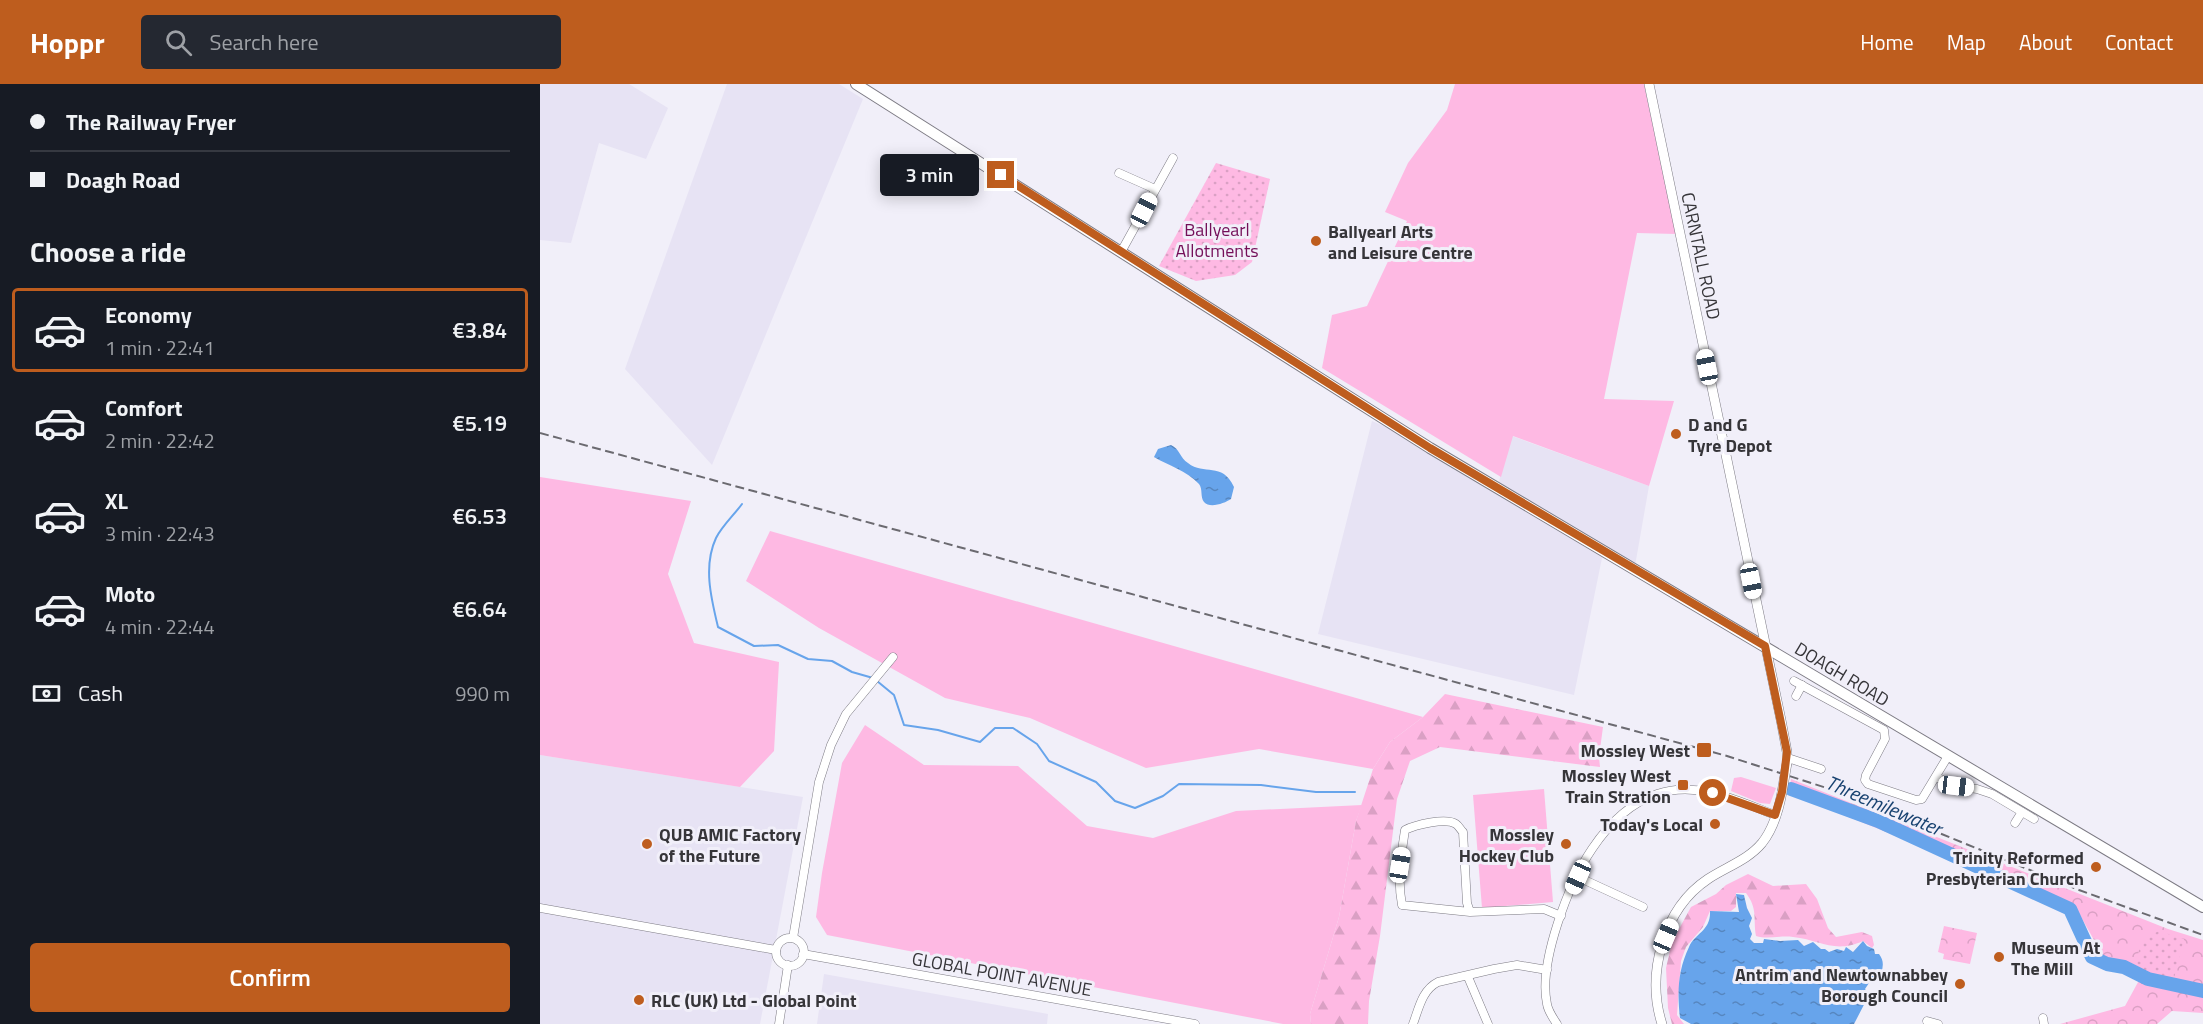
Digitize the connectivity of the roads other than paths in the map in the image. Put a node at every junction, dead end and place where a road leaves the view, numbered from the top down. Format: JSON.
{"nodes":[{"id":1,"x":856,"y":84,"type":"edge"},
{"id":2,"x":1648,"y":84,"type":"edge"},
{"id":3,"x":1173,"y":158,"type":"dead end"},
{"id":4,"x":1119,"y":173,"type":"dead end"},
{"id":5,"x":1155,"y":189,"type":"junction"},
{"id":6,"x":1121,"y":252,"type":"junction"},
{"id":7,"x":1765,"y":646,"type":"junction"},
{"id":8,"x":892,"y":657,"type":"dead end"},
{"id":9,"x":1796,"y":696,"type":"dead end"},
{"id":10,"x":1948,"y":756,"type":"junction"},
{"id":11,"x":1788,"y":761,"type":"junction"},
{"id":12,"x":1821,"y":769,"type":"dead end"},
{"id":13,"x":1936,"y":777,"type":"junction"},
{"id":14,"x":2022,"y":812,"type":"junction"},
{"id":15,"x":1775,"y":815,"type":"junction"},
{"id":16,"x":2034,"y":819,"type":"dead end"},
{"id":17,"x":2015,"y":823,"type":"dead end"},
{"id":18,"x":1578,"y":877,"type":"junction"},
{"id":19,"x":1643,"y":907,"type":"dead end"},
{"id":20,"x":2203,"y":907,"type":"edge"},
{"id":21,"x":540,"y":908,"type":"edge"},
{"id":22,"x":1470,"y":912,"type":"junction"},
{"id":23,"x":1561,"y":916,"type":"junction"},
{"id":24,"x":793,"y":938,"type":"junction"},
{"id":25,"x":776,"y":950,"type":"junction"},
{"id":26,"x":804,"y":954,"type":"junction"},
{"id":27,"x":788,"y":965,"type":"junction"},
{"id":28,"x":1547,"y":970,"type":"junction"},
{"id":29,"x":1468,"y":976,"type":"junction"},
{"id":30,"x":1927,"y":1021,"type":"dead end"},
{"id":31,"x":779,"y":1024,"type":"edge"},
{"id":32,"x":1195,"y":1024,"type":"edge"},
{"id":33,"x":1413,"y":1024,"type":"edge"},
{"id":34,"x":1488,"y":1024,"type":"edge"},
{"id":35,"x":1557,"y":1024,"type":"edge"},
{"id":36,"x":1662,"y":1024,"type":"edge"},
{"id":37,"x":1938,"y":1024,"type":"edge"}],
"edges":[{"from":1,"to":6,"type":"main road","name":"DOAGH ROAD"},
{"from":2,"to":7,"type":"street","name":"CARNTALL ROAD"},
{"from":3,"to":5,"type":"street"},
{"from":4,"to":5,"type":"street"},
{"from":5,"to":6,"type":"street"},
{"from":6,"to":7,"type":"main road","name":"DOAGH ROAD"},
{"from":7,"to":10,"type":"main road","name":"DOAGH ROAD"},
{"from":7,"to":11,"type":"street","name":"CARNTALL ROAD"},
{"from":8,"to":24,"type":"street"},
{"from":9,"to":13,"type":"street"},
{"from":10,"to":13,"type":"street"},
{"from":10,"to":20,"type":"main road","name":"DOAGH ROAD"},
{"from":11,"to":12,"type":"street"},
{"from":11,"to":15,"type":"street","bridge":true},
{"from":13,"to":14,"type":"street"},
{"from":14,"to":16,"type":"street"},
{"from":14,"to":17,"type":"street"},
{"from":15,"to":18,"type":"street"},
{"from":15,"to":36,"type":"street"},
{"from":18,"to":19,"type":"street"},
{"from":18,"to":23,"type":"street"},
{"from":21,"to":25,"type":"street"},
{"from":22,"to":22,"type":"street"},
{"from":22,"to":23,"type":"street"},
{"from":23,"to":28,"type":"street"},
{"from":24,"to":25,"type":"street"},
{"from":24,"to":26,"type":"street"},
{"from":25,"to":27,"type":"street"},
{"from":26,"to":27,"type":"street"},
{"from":26,"to":32,"type":"street","name":"GLOBAL POINT AVENUE"},
{"from":27,"to":31,"type":"street"},
{"from":28,"to":29,"type":"street"},
{"from":28,"to":35,"type":"street"},
{"from":29,"to":33,"type":"street"},
{"from":29,"to":34,"type":"street"},
{"from":30,"to":37,"type":"street"}]}
